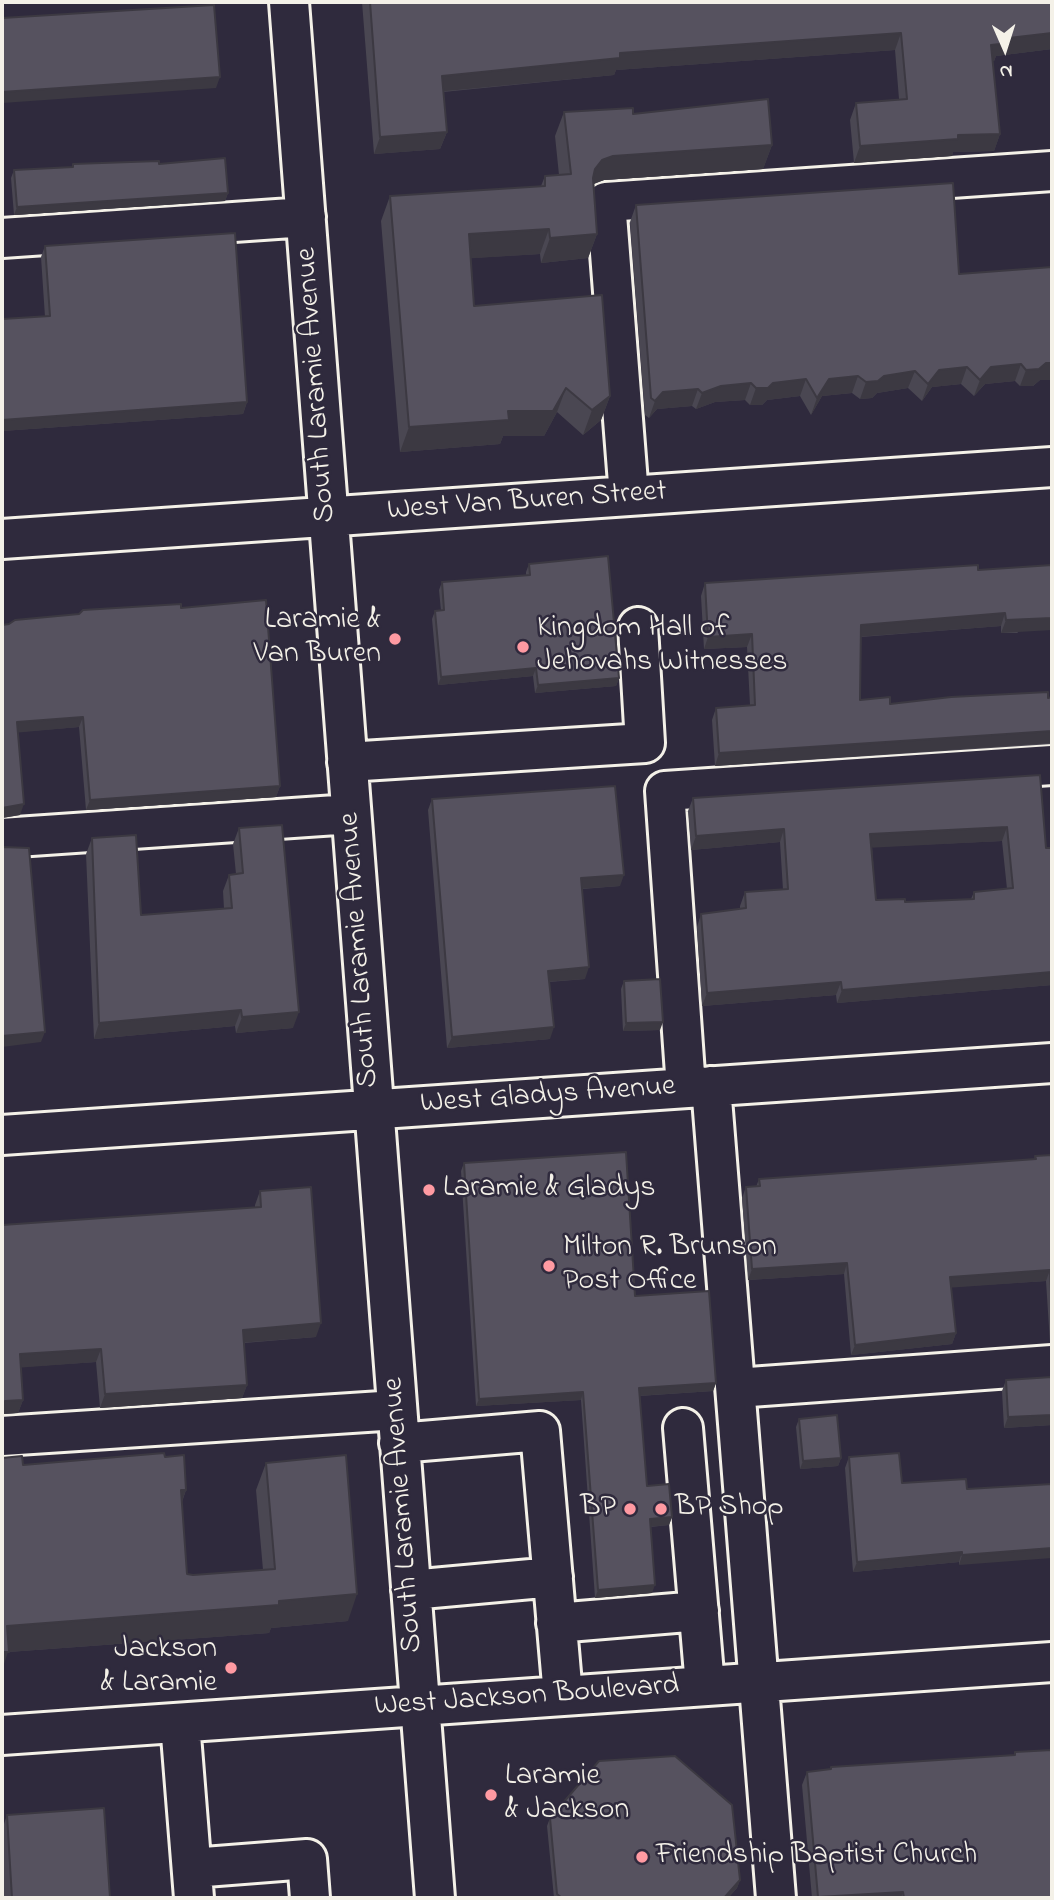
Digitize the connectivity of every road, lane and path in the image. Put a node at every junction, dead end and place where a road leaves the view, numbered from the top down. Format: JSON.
{"nodes":[{"id":1,"x":289,"y":2,"type":"edge"},
{"id":2,"x":1052,"y":171,"type":"edge"},
{"id":3,"x":306,"y":217,"type":"junction"},
{"id":4,"x":2,"y":238,"type":"edge"},
{"id":5,"x":1052,"y":467,"type":"edge"},
{"id":6,"x":629,"y":496,"type":"junction"},
{"id":7,"x":328,"y":517,"type":"junction"},
{"id":8,"x":2,"y":540,"type":"edge"},
{"id":9,"x":638,"y":627,"type":"dead end"},
{"id":10,"x":347,"y":762,"type":"junction"},
{"id":11,"x":1052,"y":765,"type":"edge"},
{"id":12,"x":351,"y":814,"type":"junction"},
{"id":13,"x":2,"y":838,"type":"edge"},
{"id":14,"x":1052,"y":1063,"type":"edge"},
{"id":15,"x":699,"y":1087,"type":"junction"},
{"id":16,"x":373,"y":1109,"type":"junction"},
{"id":17,"x":2,"y":1135,"type":"edge"},
{"id":18,"x":1052,"y":1365,"type":"edge"},
{"id":19,"x":736,"y":1388,"type":"junction"},
{"id":20,"x":398,"y":1426,"type":"junction"},
{"id":21,"x":683,"y":1428,"type":"dead end"},
{"id":22,"x":2,"y":1436,"type":"edge"},
{"id":23,"x":552,"y":1577,"type":"junction"},
{"id":24,"x":411,"y":1590,"type":"junction"},
{"id":25,"x":699,"y":1611,"type":"junction"},
{"id":26,"x":556,"y":1623,"type":"junction"},
{"id":27,"x":1052,"y":1662,"type":"edge"},
{"id":28,"x":759,"y":1682,"type":"junction"},
{"id":29,"x":705,"y":1686,"type":"junction"},
{"id":30,"x":563,"y":1696,"type":"junction"},
{"id":31,"x":420,"y":1706,"type":"junction"},
{"id":32,"x":180,"y":1723,"type":"junction"},
{"id":33,"x":2,"y":1735,"type":"edge"},
{"id":34,"x":193,"y":1883,"type":"edge"},
{"id":35,"x":310,"y":1898,"type":"edge"},
{"id":36,"x":435,"y":1898,"type":"edge"},
{"id":37,"x":776,"y":1898,"type":"edge"}],
"edges":[{"from":1,"to":3,"type":"street","name":"South Laramie Avenue"},
{"from":2,"to":6,"type":"street"},
{"from":3,"to":4,"type":"street"},
{"from":3,"to":7,"type":"street","name":"South Laramie Avenue"},
{"from":5,"to":6,"type":"street","name":"West Van Buren Street"},
{"from":6,"to":7,"type":"street","name":"West Van Buren Street"},
{"from":7,"to":8,"type":"street","name":"West Van Buren Street"},
{"from":7,"to":10,"type":"street","name":"South Laramie Avenue"},
{"from":9,"to":10,"type":"street"},
{"from":10,"to":12,"type":"street","name":"South Laramie Avenue"},
{"from":11,"to":15,"type":"street"},
{"from":12,"to":13,"type":"street"},
{"from":12,"to":16,"type":"street","name":"South Laramie Avenue"},
{"from":14,"to":15,"type":"street","name":"West Gladys Avenue"},
{"from":15,"to":16,"type":"street","name":"West Gladys Avenue"},
{"from":15,"to":19,"type":"street"},
{"from":16,"to":17,"type":"street","name":"West Gladys Avenue"},
{"from":16,"to":20,"type":"street","name":"South Laramie Avenue"},
{"from":18,"to":19,"type":"street"},
{"from":19,"to":28,"type":"street"},
{"from":20,"to":22,"type":"street"},
{"from":20,"to":23,"type":"street"},
{"from":20,"to":24,"type":"street","name":"South Laramie Avenue"},
{"from":21,"to":25,"type":"street"},
{"from":23,"to":24,"type":"street"},
{"from":23,"to":26,"type":"street"},
{"from":24,"to":31,"type":"street","name":"South Laramie Avenue"},
{"from":25,"to":26,"type":"street"},
{"from":25,"to":29,"type":"street"},
{"from":26,"to":30,"type":"street"},
{"from":27,"to":28,"type":"street","name":"West Jackson Boulevard"},
{"from":28,"to":29,"type":"street","name":"West Jackson Boulevard"},
{"from":28,"to":37,"type":"street"},
{"from":29,"to":30,"type":"street","name":"West Jackson Boulevard"},
{"from":30,"to":31,"type":"street","name":"West Jackson Boulevard"},
{"from":31,"to":32,"type":"street","name":"West Jackson Boulevard"},
{"from":31,"to":36,"type":"street","name":"South Laramie Avenue"},
{"from":32,"to":33,"type":"street","name":"West Jackson Boulevard"},
{"from":32,"to":34,"type":"street"},
{"from":34,"to":35,"type":"street"}]}
